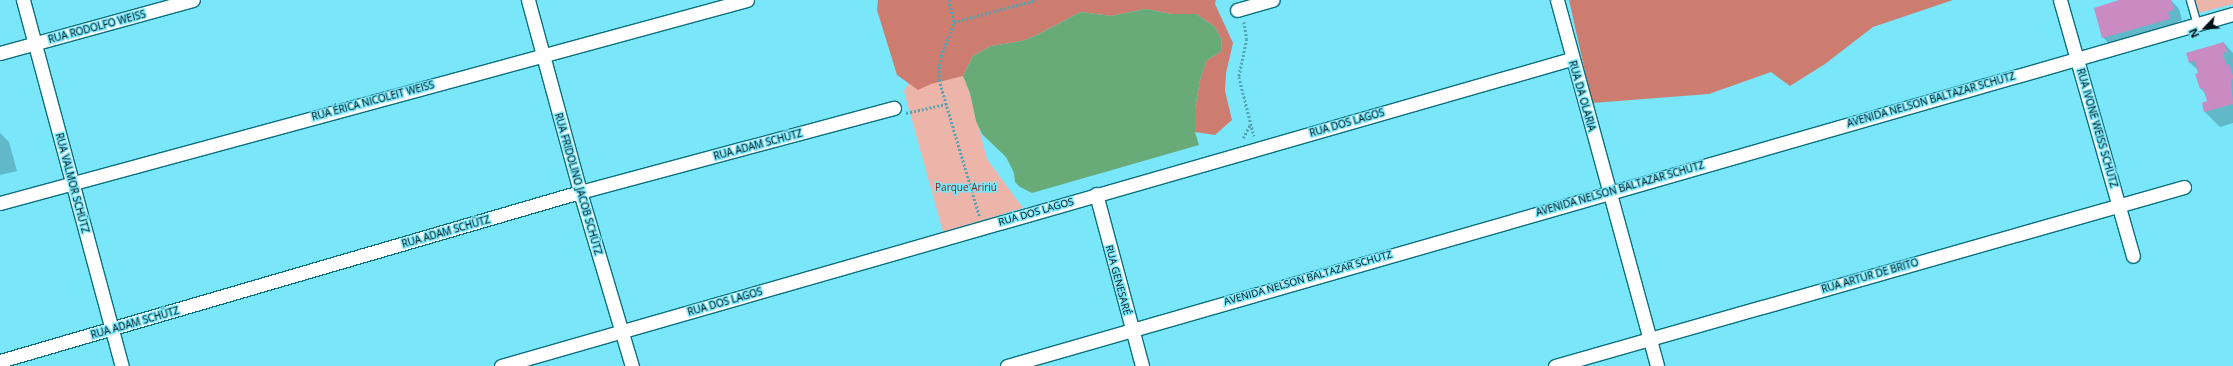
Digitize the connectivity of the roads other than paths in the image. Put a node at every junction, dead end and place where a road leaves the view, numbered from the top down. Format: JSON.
{"nodes":[{"id":1,"x":22,"y":0,"type":"edge"},
{"id":2,"x":193,"y":0,"type":"edge"},
{"id":3,"x":528,"y":0,"type":"edge"},
{"id":4,"x":747,"y":0,"type":"edge"},
{"id":5,"x":1273,"y":0,"type":"edge"},
{"id":6,"x":1557,"y":0,"type":"edge"},
{"id":7,"x":2060,"y":0,"type":"edge"},
{"id":8,"x":2190,"y":0,"type":"edge"},
{"id":9,"x":1237,"y":10,"type":"road end"},
{"id":10,"x":2233,"y":14,"type":"edge"},
{"id":11,"x":2197,"y":24,"type":"junction"},
{"id":12,"x":35,"y":44,"type":"junction"},
{"id":13,"x":0,"y":53,"type":"edge"},
{"id":14,"x":542,"y":55,"type":"junction"},
{"id":15,"x":1571,"y":59,"type":"junction"},
{"id":16,"x":2077,"y":59,"type":"junction"},
{"id":17,"x":894,"y":108,"type":"road end"},
{"id":18,"x":71,"y":184,"type":"junction"},
{"id":19,"x":2184,"y":187,"type":"dead end"},
{"id":20,"x":580,"y":192,"type":"junction"},
{"id":21,"x":1609,"y":193,"type":"junction"},
{"id":22,"x":1096,"y":194,"type":"junction"},
{"id":23,"x":0,"y":203,"type":"edge"},
{"id":24,"x":2119,"y":205,"type":"junction"},
{"id":25,"x":2133,"y":256,"type":"dead end"},
{"id":26,"x":1131,"y":329,"type":"junction"},
{"id":27,"x":112,"y":330,"type":"junction"},
{"id":28,"x":621,"y":332,"type":"junction"},
{"id":29,"x":1650,"y":339,"type":"junction"},
{"id":30,"x":0,"y":361,"type":"edge"},
{"id":31,"x":122,"y":366,"type":"edge"},
{"id":32,"x":501,"y":366,"type":"edge"},
{"id":33,"x":632,"y":366,"type":"edge"},
{"id":34,"x":1007,"y":366,"type":"edge"},
{"id":35,"x":1142,"y":366,"type":"edge"},
{"id":36,"x":1555,"y":366,"type":"edge"},
{"id":37,"x":1657,"y":366,"type":"edge"}],
"edges":[{"from":1,"to":12,"type":"street","name":"RUA VALMOR SCHÜTZ"},
{"from":2,"to":12,"type":"street","name":"RUA RODOLFO WEISS"},
{"from":3,"to":14,"type":"street","name":"RUA FRIDOLINO JACOB SCHÜTZ"},
{"from":4,"to":14,"type":"street","name":"RUA ÉRICA NICOLEIT WEISS"},
{"from":5,"to":9,"type":"street"},
{"from":6,"to":15,"type":"street","name":"RUA DA OLARIA"},
{"from":7,"to":16,"type":"street","name":"RUA IVONE WEISS SCHÜTZ"},
{"from":8,"to":11,"type":"lane"},
{"from":10,"to":11,"type":"street","name":"AVENIDA NELSON BALTAZAR SCHÜTZ"},
{"from":11,"to":16,"type":"street","name":"AVENIDA NELSON BALTAZAR SCHÜTZ"},
{"from":12,"to":13,"type":"street","name":"RUA RODOLFO WEISS"},
{"from":12,"to":18,"type":"street","name":"RUA VALMOR SCHÜTZ"},
{"from":14,"to":18,"type":"street","name":"RUA ÉRICA NICOLEIT WEISS"},
{"from":14,"to":20,"type":"street","name":"RUA FRIDOLINO JACOB SCHÜTZ"},
{"from":15,"to":21,"type":"street","name":"RUA DA OLARIA"},
{"from":15,"to":22,"type":"street","name":"RUA DOS LAGOS"},
{"from":16,"to":21,"type":"street","name":"AVENIDA NELSON BALTAZAR SCHÜTZ"},
{"from":16,"to":24,"type":"street","name":"RUA IVONE WEISS SCHÜTZ"},
{"from":17,"to":20,"type":"street","name":"RUA ADAM SCHÜTZ"},
{"from":18,"to":23,"type":"street","name":"RUA ÉRICA NICOLEIT WEISS"},
{"from":18,"to":27,"type":"street","name":"RUA VALMOR SCHÜTZ"},
{"from":19,"to":24,"type":"street","name":"RUA ARTUR DE BRITO"},
{"from":20,"to":27,"type":"street","name":"RUA ADAM SCHÜTZ"},
{"from":20,"to":28,"type":"street","name":"RUA FRIDOLINO JACOB SCHÜTZ"},
{"from":21,"to":26,"type":"street","name":"AVENIDA NELSON BALTAZAR SCHÜTZ"},
{"from":21,"to":29,"type":"street","name":"RUA DA OLARIA"},
{"from":22,"to":26,"type":"street","name":"RUA GENESARÉ"},
{"from":22,"to":28,"type":"street","name":"RUA DOS LAGOS"},
{"from":24,"to":25,"type":"street","name":"RUA IVONE WEISS SCHÜTZ"},
{"from":24,"to":29,"type":"street","name":"RUA ARTUR DE BRITO"},
{"from":26,"to":34,"type":"street","name":"AVENIDA NELSON BALTAZAR SCHÜTZ"},
{"from":26,"to":35,"type":"street","name":"RUA GENESARÉ"},
{"from":27,"to":30,"type":"street","name":"RUA ADAM SCHÜTZ"},
{"from":27,"to":31,"type":"street","name":"RUA VALMOR SCHÜTZ"},
{"from":28,"to":32,"type":"street","name":"RUA DOS LAGOS"},
{"from":28,"to":33,"type":"street","name":"RUA FRIDOLINO JACOB SCHÜTZ"},
{"from":29,"to":36,"type":"street","name":"RUA ARTUR DE BRITO"},
{"from":29,"to":37,"type":"street","name":"RUA DA OLARIA"}]}
